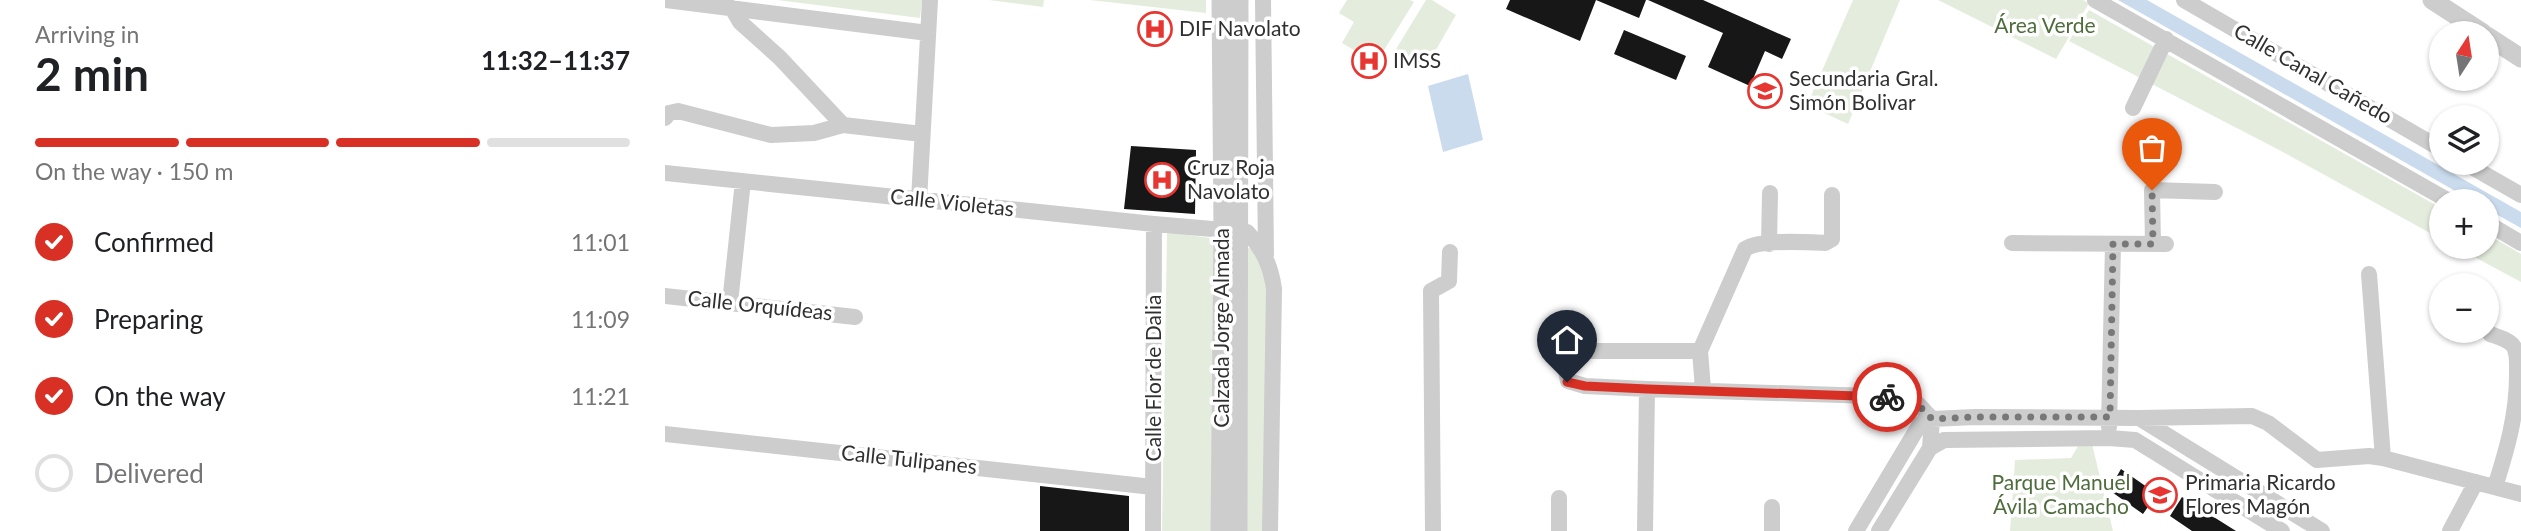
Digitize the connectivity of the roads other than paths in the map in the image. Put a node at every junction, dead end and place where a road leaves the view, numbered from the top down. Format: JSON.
{"nodes":[{"id":1,"x":666,"y":0,"type":"edge"},
{"id":2,"x":930,"y":0,"type":"edge"},
{"id":3,"x":1221,"y":0,"type":"edge"},
{"id":4,"x":1239,"y":0,"type":"edge"},
{"id":5,"x":1263,"y":0,"type":"edge"},
{"id":6,"x":2095,"y":0,"type":"edge"},
{"id":7,"x":2184,"y":0,"type":"edge"},
{"id":8,"x":2432,"y":0,"type":"edge"},
{"id":9,"x":731,"y":8,"type":"junction"},
{"id":10,"x":2465,"y":21,"type":"edge"},
{"id":11,"x":928,"y":33,"type":"junction"},
{"id":12,"x":2165,"y":39,"type":"junction"},
{"id":13,"x":2499,"y":43,"type":"edge"},
{"id":14,"x":2521,"y":58,"type":"edge"},
{"id":15,"x":2133,"y":108,"type":"dead end"},
{"id":16,"x":667,"y":116,"type":"edge"},
{"id":17,"x":843,"y":125,"type":"junction"},
{"id":18,"x":922,"y":134,"type":"junction"},
{"id":19,"x":2429,"y":142,"type":"edge"},
{"id":20,"x":665,"y":173,"type":"edge"},
{"id":21,"x":2486,"y":175,"type":"edge"},
{"id":22,"x":743,"y":181,"type":"junction"},
{"id":23,"x":2429,"y":190,"type":"edge"},
{"id":24,"x":2215,"y":191,"type":"dead end"},
{"id":25,"x":1770,"y":194,"type":"dead end"},
{"id":26,"x":1832,"y":195,"type":"dead end"},
{"id":27,"x":2521,"y":195,"type":"edge"},
{"id":28,"x":919,"y":200,"type":"junction"},
{"id":29,"x":1154,"y":224,"type":"junction"},
{"id":30,"x":1231,"y":230,"type":"junction"},
{"id":31,"x":2499,"y":230,"type":"edge"},
{"id":32,"x":2013,"y":243,"type":"dead end"},
{"id":33,"x":2521,"y":243,"type":"edge"},
{"id":34,"x":1769,"y":244,"type":"junction"},
{"id":35,"x":2113,"y":244,"type":"junction"},
{"id":36,"x":1450,"y":252,"type":"dead end"},
{"id":37,"x":1266,"y":258,"type":"junction"},
{"id":38,"x":2369,"y":274,"type":"dead end"},
{"id":39,"x":665,"y":296,"type":"edge"},
{"id":40,"x":730,"y":303,"type":"junction"},
{"id":41,"x":855,"y":317,"type":"dead end"},
{"id":42,"x":2499,"y":338,"type":"edge"},
{"id":43,"x":1700,"y":351,"type":"junction"},
{"id":44,"x":1647,"y":389,"type":"junction"},
{"id":45,"x":1703,"y":390,"type":"junction"},
{"id":46,"x":2110,"y":417,"type":"junction"},
{"id":47,"x":2139,"y":418,"type":"junction"},
{"id":48,"x":1932,"y":419,"type":"junction"},
{"id":49,"x":665,"y":434,"type":"edge"},
{"id":50,"x":2109,"y":438,"type":"junction"},
{"id":51,"x":1930,"y":448,"type":"junction"},
{"id":52,"x":2383,"y":458,"type":"junction"},
{"id":53,"x":2476,"y":482,"type":"junction"},
{"id":54,"x":1153,"y":487,"type":"junction"},
{"id":55,"x":2495,"y":487,"type":"junction"},
{"id":56,"x":2521,"y":494,"type":"edge"},
{"id":57,"x":1559,"y":498,"type":"dead end"},
{"id":58,"x":1772,"y":507,"type":"dead end"},
{"id":59,"x":1153,"y":531,"type":"edge"},
{"id":60,"x":1220,"y":531,"type":"edge"},
{"id":61,"x":1238,"y":531,"type":"edge"},
{"id":62,"x":1270,"y":531,"type":"edge"},
{"id":63,"x":1433,"y":531,"type":"edge"},
{"id":64,"x":1559,"y":531,"type":"edge"},
{"id":65,"x":1645,"y":531,"type":"edge"},
{"id":66,"x":1772,"y":531,"type":"edge"},
{"id":67,"x":1856,"y":531,"type":"edge"},
{"id":68,"x":1879,"y":531,"type":"edge"},
{"id":69,"x":2282,"y":531,"type":"edge"},
{"id":70,"x":2322,"y":531,"type":"edge"},
{"id":71,"x":2450,"y":531,"type":"edge"}],
"edges":[{"from":1,"to":9,"type":"street"},
{"from":2,"to":11,"type":"street"},
{"from":3,"to":30,"type":"street","name":"Calzada Jorge Almada"},
{"from":4,"to":30,"type":"street","name":"Calzada Jorge Almada"},
{"from":5,"to":37,"type":"street"},
{"from":6,"to":12,"type":"street"},
{"from":7,"to":19,"type":"street","name":"Calle Canal Cañedo"},
{"from":8,"to":10,"type":"street"},
{"from":9,"to":11,"type":"street"},
{"from":9,"to":17,"type":"street"},
{"from":11,"to":18,"type":"street"},
{"from":12,"to":15,"type":"street"},
{"from":12,"to":23,"type":"street"},
{"from":13,"to":14,"type":"street"},
{"from":16,"to":17,"type":"street"},
{"from":17,"to":18,"type":"street"},
{"from":18,"to":28,"type":"street"},
{"from":20,"to":22,"type":"street","name":"Calle Violetas"},
{"from":21,"to":27,"type":"street"},
{"from":22,"to":28,"type":"street","name":"Calle Violetas"},
{"from":22,"to":40,"type":"street"},
{"from":24,"to":35,"type":"street"},
{"from":25,"to":34,"type":"street"},
{"from":26,"to":34,"type":"street"},
{"from":28,"to":29,"type":"street","name":"Calle Violetas"},
{"from":29,"to":30,"type":"street","name":"Calle Violetas"},
{"from":29,"to":54,"type":"street","name":"Calle Flor de Dalia"},
{"from":30,"to":37,"type":"street"},
{"from":30,"to":60,"type":"street","name":"Calzada Jorge Almada"},
{"from":30,"to":61,"type":"street","name":"Calzada Jorge Almada"},
{"from":31,"to":33,"type":"street"},
{"from":32,"to":35,"type":"street"},
{"from":34,"to":43,"type":"street"},
{"from":35,"to":46,"type":"street"},
{"from":36,"to":63,"type":"street"},
{"from":37,"to":62,"type":"street"},
{"from":38,"to":52,"type":"street"},
{"from":39,"to":40,"type":"street","name":"Calle Orquídeas"},
{"from":40,"to":41,"type":"street","name":"Calle Orquídeas"},
{"from":42,"to":55,"type":"street"},
{"from":43,"to":44,"type":"street"},
{"from":43,"to":45,"type":"street"},
{"from":44,"to":45,"type":"street"},
{"from":44,"to":65,"type":"street"},
{"from":45,"to":48,"type":"street"},
{"from":46,"to":47,"type":"street"},
{"from":46,"to":48,"type":"street"},
{"from":46,"to":50,"type":"street"},
{"from":47,"to":52,"type":"street"},
{"from":47,"to":70,"type":"street"},
{"from":48,"to":51,"type":"street"},
{"from":48,"to":67,"type":"street"},
{"from":49,"to":54,"type":"street","name":"Calle Tulipanes"},
{"from":50,"to":51,"type":"street"},
{"from":50,"to":69,"type":"street"},
{"from":51,"to":68,"type":"street"},
{"from":52,"to":53,"type":"street"},
{"from":53,"to":55,"type":"street"},
{"from":53,"to":71,"type":"street"},
{"from":54,"to":59,"type":"street","name":"Calle Flor de Dalia"},
{"from":55,"to":56,"type":"street"},
{"from":57,"to":64,"type":"street"},
{"from":58,"to":66,"type":"street"}]}
